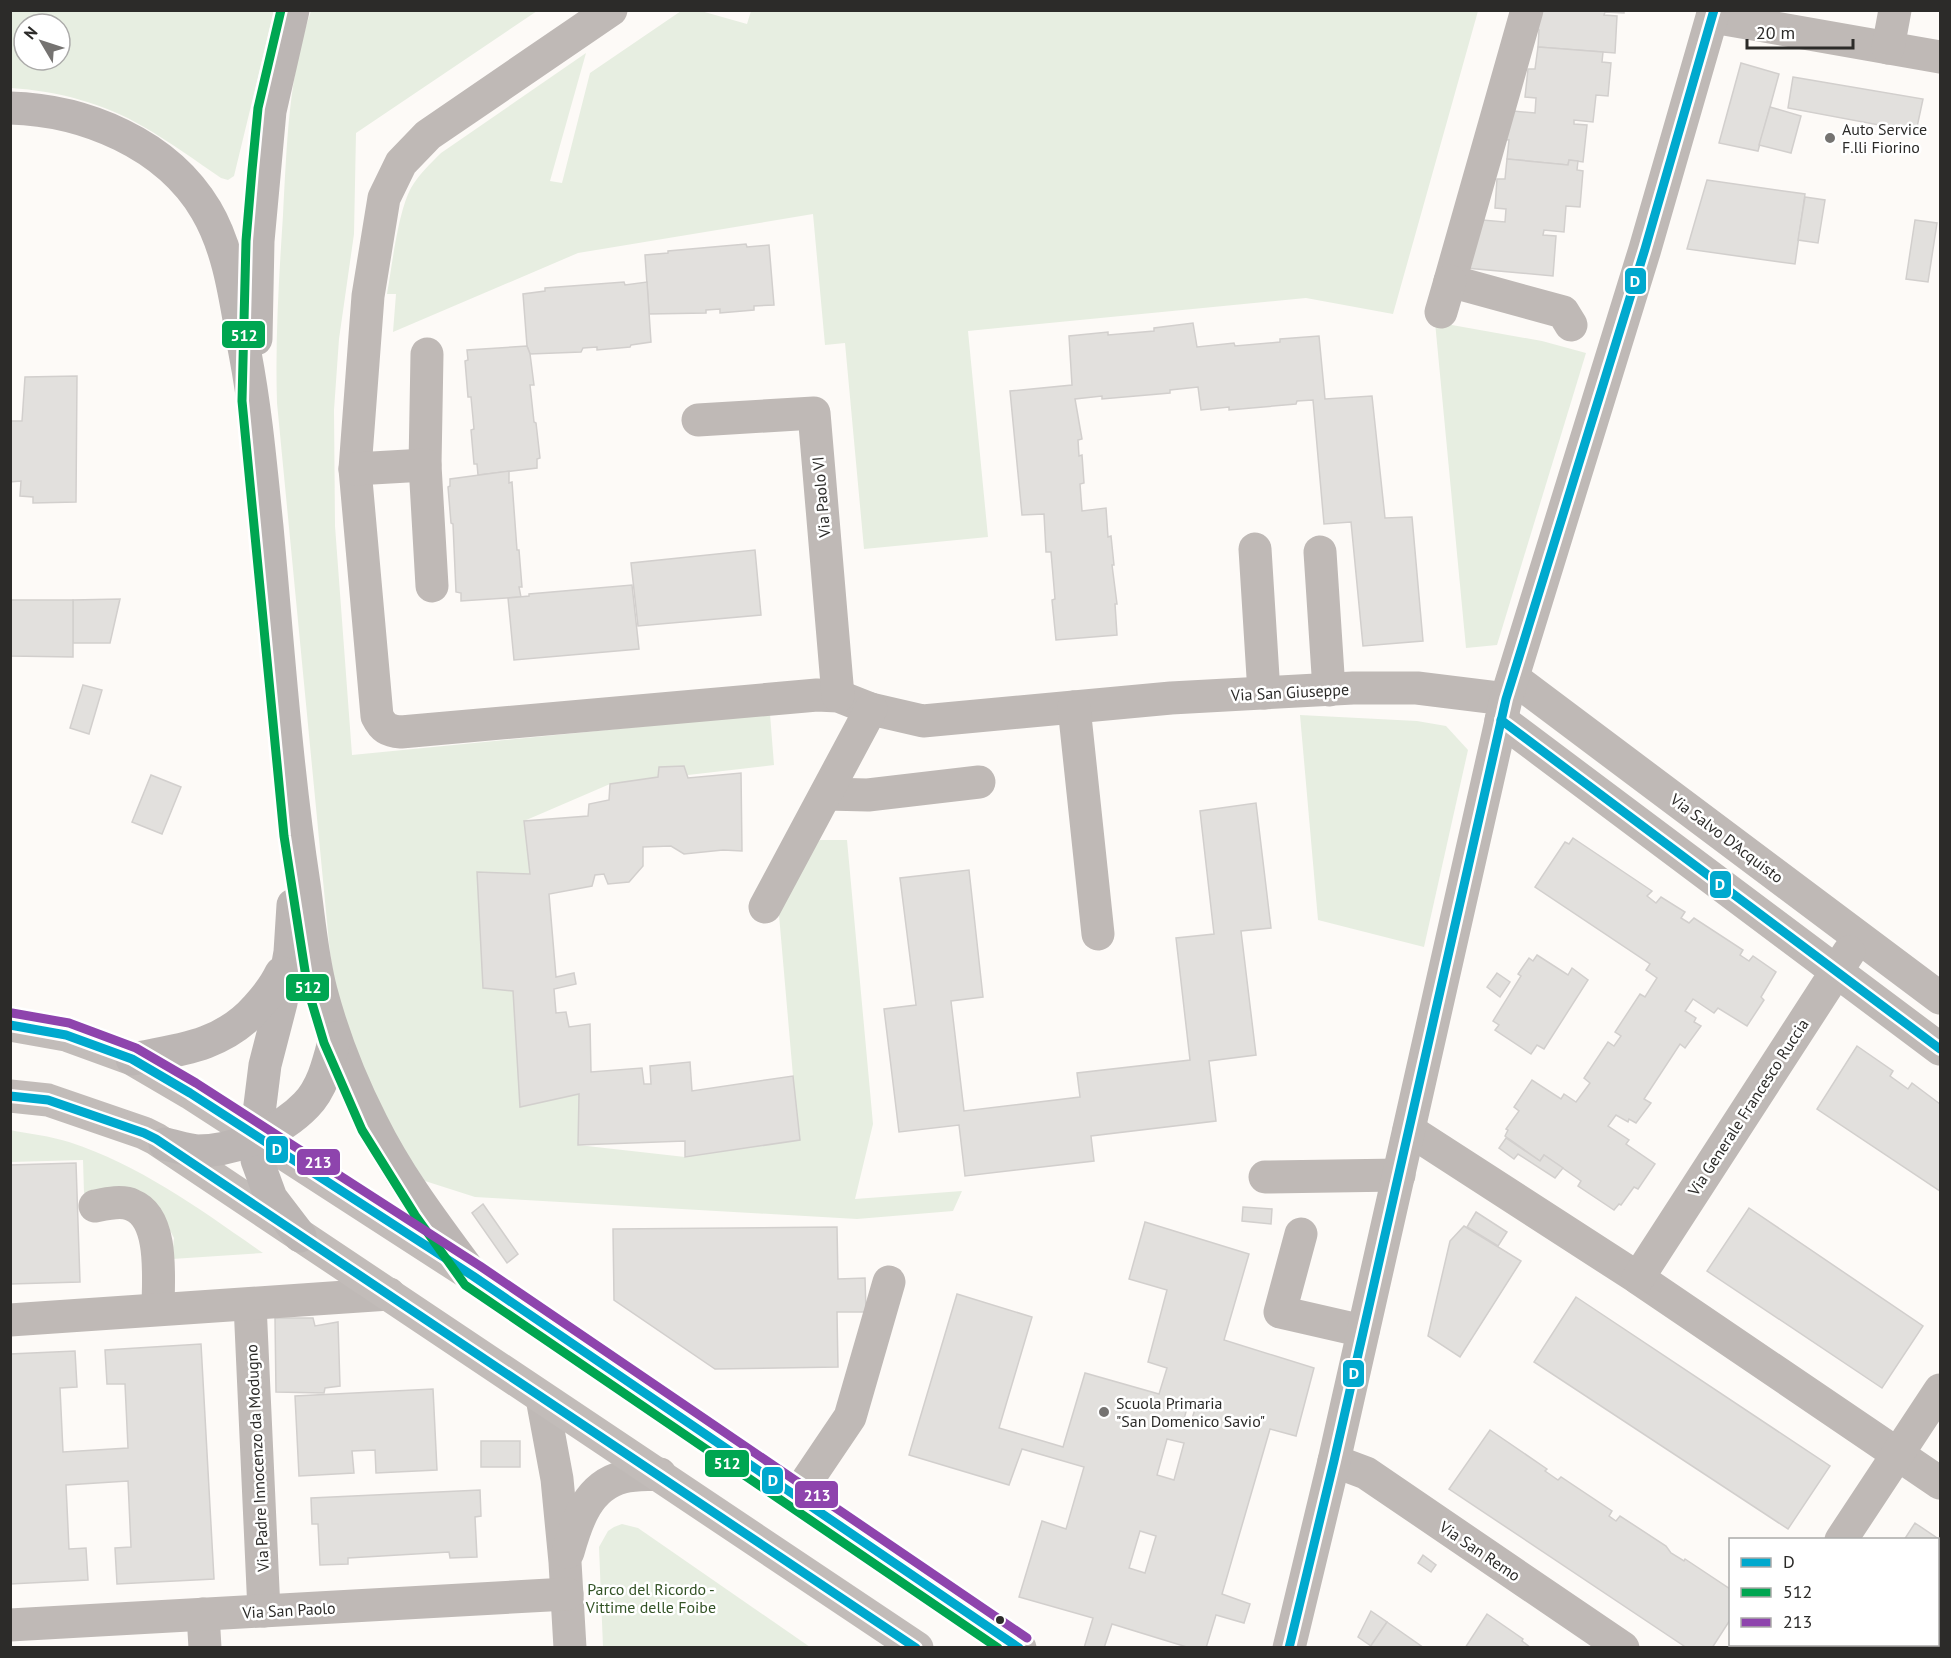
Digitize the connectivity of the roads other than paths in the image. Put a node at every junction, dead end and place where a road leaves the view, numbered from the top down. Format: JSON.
{"nodes":[{"id":1,"x":293,"y":10,"type":"edge"},
{"id":2,"x":611,"y":10,"type":"edge"},
{"id":3,"x":1527,"y":10,"type":"edge"},
{"id":4,"x":1895,"y":10,"type":"edge"},
{"id":5,"x":1713,"y":14,"type":"edge"},
{"id":6,"x":1888,"y":48,"type":"junction"},
{"id":7,"x":1941,"y":57,"type":"edge"},
{"id":8,"x":10,"y":108,"type":"edge"},
{"id":9,"x":1483,"y":313,"type":"dead end"},
{"id":10,"x":1571,"y":325,"type":"junction"},
{"id":11,"x":1617,"y":338,"type":"junction"},
{"id":12,"x":427,"y":354,"type":"dead end"},
{"id":13,"x":254,"y":401,"type":"junction"},
{"id":14,"x":698,"y":420,"type":"dead end"},
{"id":15,"x":425,"y":465,"type":"junction"},
{"id":16,"x":355,"y":469,"type":"junction"},
{"id":17,"x":1256,"y":549,"type":"dead end"},
{"id":18,"x":1320,"y":552,"type":"dead end"},
{"id":19,"x":432,"y":586,"type":"dead end"},
{"id":20,"x":1329,"y":690,"type":"junction"},
{"id":21,"x":1264,"y":693,"type":"junction"},
{"id":22,"x":838,"y":696,"type":"junction"},
{"id":23,"x":1506,"y":699,"type":"junction"},
{"id":24,"x":1074,"y":707,"type":"junction"},
{"id":25,"x":871,"y":709,"type":"junction"},
{"id":26,"x":979,"y":783,"type":"dead end"},
{"id":27,"x":826,"y":794,"type":"junction"},
{"id":28,"x":296,"y":834,"type":"junction"},
{"id":29,"x":765,"y":906,"type":"dead end"},
{"id":30,"x":1098,"y":934,"type":"dead end"},
{"id":31,"x":1861,"y":938,"type":"junction"},
{"id":32,"x":290,"y":952,"type":"junction"},
{"id":33,"x":1836,"y":971,"type":"junction"},
{"id":34,"x":1941,"y":998,"type":"edge"},
{"id":35,"x":10,"y":1025,"type":"edge"},
{"id":36,"x":335,"y":1038,"type":"junction"},
{"id":37,"x":1941,"y":1049,"type":"edge"},
{"id":38,"x":132,"y":1059,"type":"junction"},
{"id":39,"x":10,"y":1096,"type":"edge"},
{"id":40,"x":1409,"y":1130,"type":"junction"},
{"id":41,"x":256,"y":1137,"type":"junction"},
{"id":42,"x":165,"y":1144,"type":"junction"},
{"id":43,"x":1399,"y":1175,"type":"junction"},
{"id":44,"x":1265,"y":1177,"type":"dead end"},
{"id":45,"x":95,"y":1206,"type":"dead end"},
{"id":46,"x":1300,"y":1234,"type":"dead end"},
{"id":47,"x":300,"y":1236,"type":"junction"},
{"id":48,"x":472,"y":1276,"type":"junction"},
{"id":49,"x":1638,"y":1278,"type":"junction"},
{"id":50,"x":889,"y":1282,"type":"dead end"},
{"id":51,"x":389,"y":1294,"type":"junction"},
{"id":52,"x":250,"y":1304,"type":"junction"},
{"id":53,"x":158,"y":1309,"type":"junction"},
{"id":54,"x":10,"y":1320,"type":"edge"},
{"id":55,"x":1363,"y":1331,"type":"junction"},
{"id":56,"x":1941,"y":1390,"type":"edge"},
{"id":57,"x":542,"y":1398,"type":"junction"},
{"id":58,"x":1898,"y":1455,"type":"junction"},
{"id":59,"x":1334,"y":1461,"type":"junction"},
{"id":60,"x":660,"y":1474,"type":"junction"},
{"id":61,"x":1941,"y":1483,"type":"edge"},
{"id":62,"x":796,"y":1497,"type":"junction"},
{"id":63,"x":1841,"y":1538,"type":"edge"},
{"id":64,"x":566,"y":1562,"type":"junction"},
{"id":65,"x":567,"y":1594,"type":"junction"},
{"id":66,"x":264,"y":1611,"type":"junction"},
{"id":67,"x":203,"y":1614,"type":"junction"},
{"id":68,"x":10,"y":1626,"type":"edge"},
{"id":69,"x":205,"y":1647,"type":"edge"},
{"id":70,"x":570,"y":1647,"type":"edge"},
{"id":71,"x":917,"y":1647,"type":"edge"},
{"id":72,"x":1020,"y":1647,"type":"edge"},
{"id":73,"x":1289,"y":1647,"type":"edge"},
{"id":74,"x":1623,"y":1647,"type":"edge"}],
"edges":[{"from":1,"to":13,"type":"highway"},
{"from":2,"to":16,"type":"street"},
{"from":3,"to":10,"type":"street"},
{"from":4,"to":6,"type":"street"},
{"from":5,"to":6,"type":"street"},
{"from":5,"to":11,"type":"street"},
{"from":6,"to":7,"type":"street"},
{"from":8,"to":13,"type":"highway"},
{"from":9,"to":10,"type":"street"},
{"from":10,"to":11,"type":"street"},
{"from":11,"to":23,"type":"street"},
{"from":12,"to":15,"type":"street"},
{"from":13,"to":28,"type":"highway"},
{"from":14,"to":22,"type":"street","name":"Via Paolo VI"},
{"from":15,"to":16,"type":"street"},
{"from":15,"to":19,"type":"street"},
{"from":16,"to":22,"type":"street","name":"Via San Giuseppe"},
{"from":17,"to":21,"type":"street"},
{"from":18,"to":20,"type":"street"},
{"from":20,"to":21,"type":"street","name":"Via San Giuseppe"},
{"from":20,"to":23,"type":"street","name":"Via San Giuseppe"},
{"from":21,"to":24,"type":"street","name":"Via San Giuseppe"},
{"from":22,"to":25,"type":"street","name":"Via San Giuseppe"},
{"from":23,"to":31,"type":"street","name":"Via Salvo D'Acquisto"},
{"from":23,"to":33,"type":"street"},
{"from":23,"to":40,"type":"street"},
{"from":24,"to":25,"type":"street","name":"Via San Giuseppe"},
{"from":24,"to":30,"type":"street"},
{"from":25,"to":27,"type":"street"},
{"from":26,"to":27,"type":"street"},
{"from":27,"to":29,"type":"street"},
{"from":28,"to":32,"type":"highway"},
{"from":28,"to":36,"type":"highway"},
{"from":31,"to":33,"type":"street","name":"Via Generale Francesco Ruccia"},
{"from":31,"to":34,"type":"street","name":"Via Salvo D'Acquisto"},
{"from":32,"to":38,"type":"highway"},
{"from":32,"to":41,"type":"highway"},
{"from":33,"to":37,"type":"street"},
{"from":33,"to":49,"type":"street","name":"Via Generale Francesco Ruccia"},
{"from":35,"to":38,"type":"main road"},
{"from":36,"to":41,"type":"highway"},
{"from":36,"to":48,"type":"highway"},
{"from":38,"to":41,"type":"main road"},
{"from":39,"to":42,"type":"main road"},
{"from":40,"to":43,"type":"street"},
{"from":40,"to":49,"type":"street"},
{"from":41,"to":42,"type":"highway"},
{"from":41,"to":47,"type":"highway"},
{"from":41,"to":48,"type":"main road"},
{"from":42,"to":47,"type":"main road"},
{"from":43,"to":44,"type":"street"},
{"from":43,"to":55,"type":"street"},
{"from":45,"to":53,"type":"street"},
{"from":46,"to":55,"type":"street"},
{"from":47,"to":51,"type":"main road"},
{"from":48,"to":62,"type":"main road"},
{"from":49,"to":58,"type":"street"},
{"from":50,"to":62,"type":"street"},
{"from":51,"to":52,"type":"street"},
{"from":51,"to":57,"type":"main road"},
{"from":52,"to":53,"type":"street"},
{"from":52,"to":66,"type":"street","name":"Via Padre Innocenzo da Modugno"},
{"from":53,"to":54,"type":"street"},
{"from":55,"to":59,"type":"street"},
{"from":56,"to":58,"type":"street"},
{"from":57,"to":60,"type":"main road"},
{"from":57,"to":64,"type":"street"},
{"from":58,"to":61,"type":"street"},
{"from":58,"to":63,"type":"street"},
{"from":59,"to":73,"type":"street"},
{"from":59,"to":74,"type":"street","name":"Via San Remo"},
{"from":60,"to":64,"type":"street"},
{"from":60,"to":71,"type":"main road"},
{"from":62,"to":72,"type":"main road"},
{"from":64,"to":65,"type":"street"},
{"from":65,"to":66,"type":"street","name":"Via San Paolo"},
{"from":65,"to":70,"type":"street"},
{"from":66,"to":67,"type":"street","name":"Via San Paolo"},
{"from":67,"to":68,"type":"street","name":"Via San Paolo"},
{"from":67,"to":69,"type":"street"}]}
